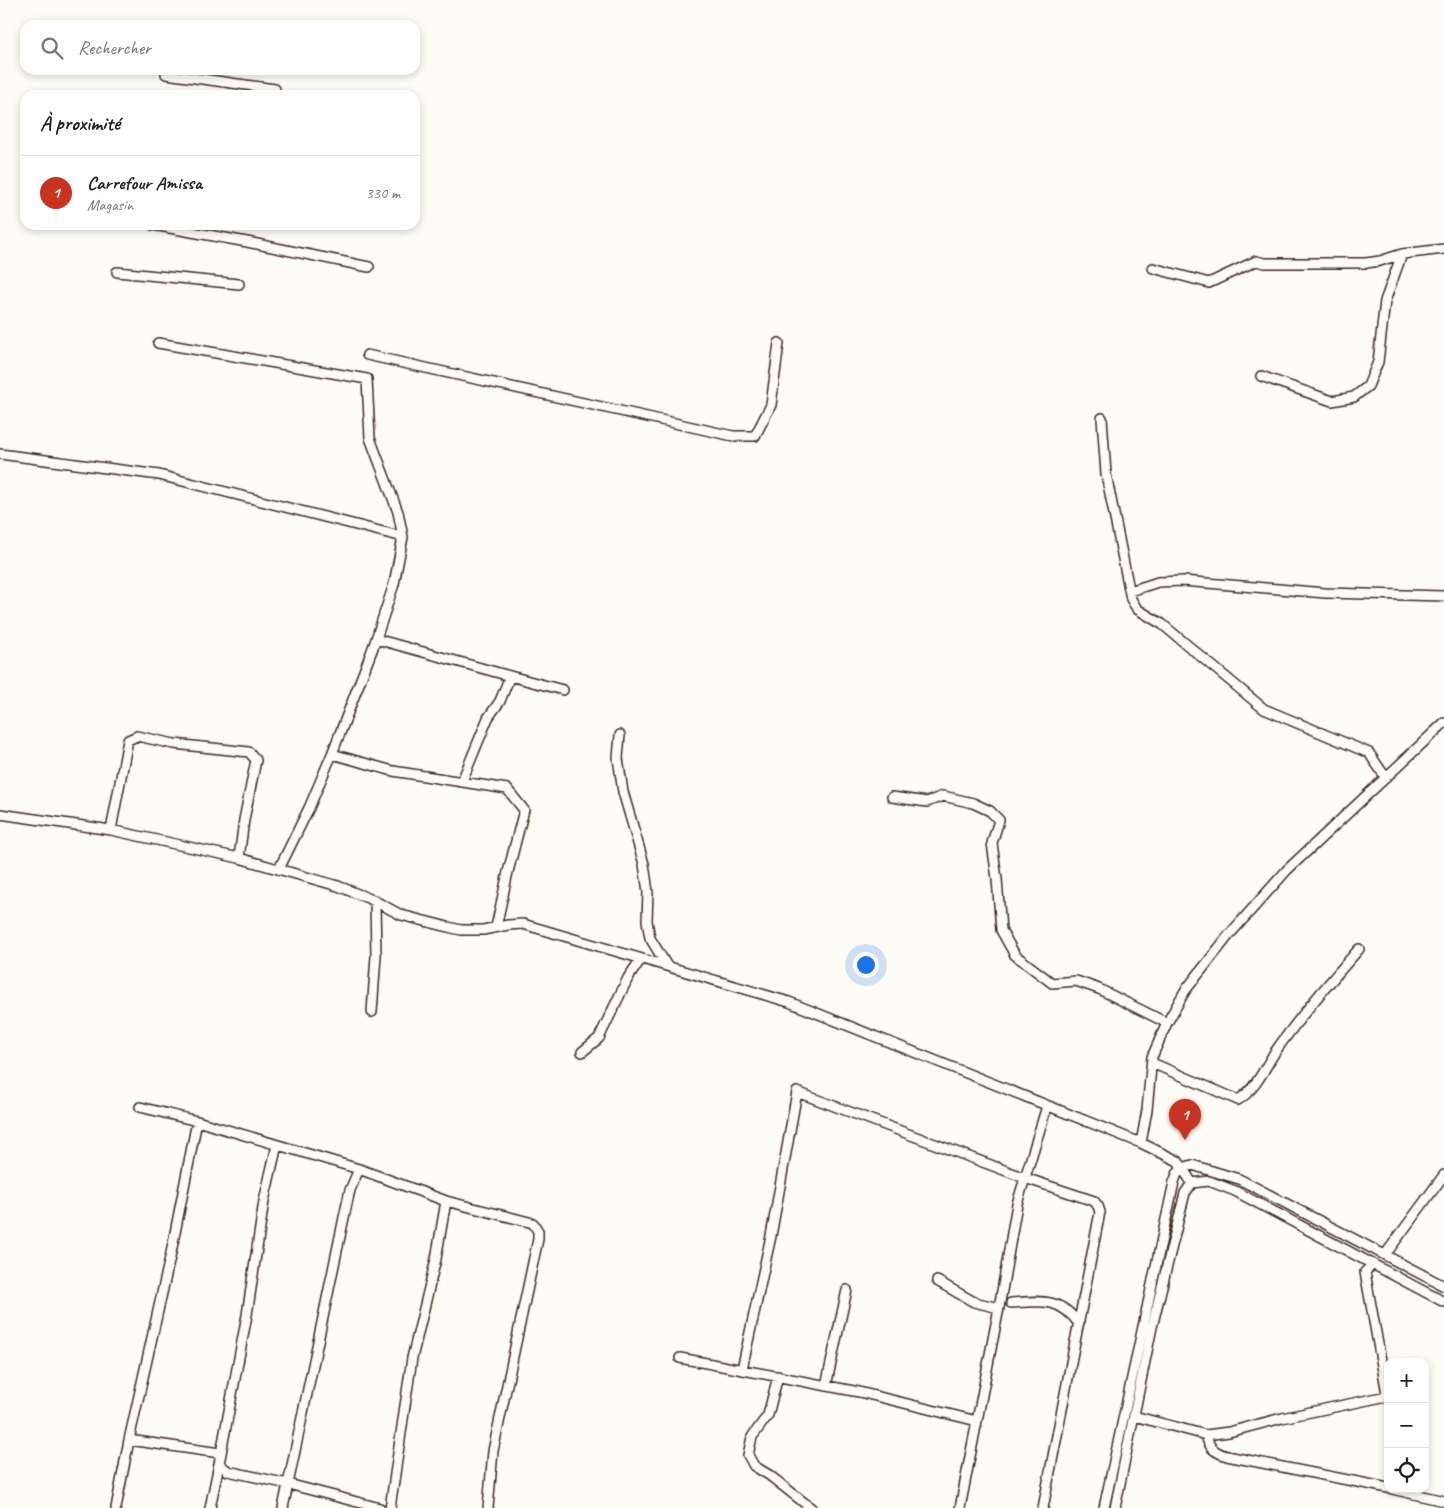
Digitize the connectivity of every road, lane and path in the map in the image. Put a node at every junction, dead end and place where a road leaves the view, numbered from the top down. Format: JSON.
{"nodes":[{"id":1,"x":173,"y":75,"type":"edge"},
{"id":2,"x":275,"y":89,"type":"dead end"},
{"id":3,"x":181,"y":230,"type":"edge"},
{"id":4,"x":1444,"y":249,"type":"edge"},
{"id":5,"x":1402,"y":254,"type":"junction"},
{"id":6,"x":369,"y":267,"type":"dead end"},
{"id":7,"x":1153,"y":268,"type":"dead end"},
{"id":8,"x":117,"y":272,"type":"dead end"},
{"id":9,"x":239,"y":284,"type":"dead end"},
{"id":10,"x":158,"y":343,"type":"dead end"},
{"id":11,"x":779,"y":343,"type":"dead end"},
{"id":12,"x":367,"y":355,"type":"dead end"},
{"id":13,"x":1261,"y":376,"type":"dead end"},
{"id":14,"x":1102,"y":418,"type":"dead end"},
{"id":15,"x":0,"y":454,"type":"edge"},
{"id":16,"x":403,"y":537,"type":"junction"},
{"id":17,"x":1130,"y":591,"type":"junction"},
{"id":18,"x":1444,"y":596,"type":"edge"},
{"id":19,"x":376,"y":639,"type":"junction"},
{"id":20,"x":510,"y":676,"type":"junction"},
{"id":21,"x":563,"y":690,"type":"dead end"},
{"id":22,"x":1444,"y":724,"type":"edge"},
{"id":23,"x":620,"y":735,"type":"dead end"},
{"id":24,"x":332,"y":754,"type":"junction"},
{"id":25,"x":1386,"y":778,"type":"junction"},
{"id":26,"x":462,"y":781,"type":"junction"},
{"id":27,"x":892,"y":797,"type":"dead end"},
{"id":28,"x":0,"y":814,"type":"edge"},
{"id":29,"x":111,"y":830,"type":"junction"},
{"id":30,"x":239,"y":858,"type":"junction"},
{"id":31,"x":279,"y":869,"type":"junction"},
{"id":32,"x":376,"y":901,"type":"junction"},
{"id":33,"x":496,"y":927,"type":"junction"},
{"id":34,"x":1358,"y":950,"type":"dead end"},
{"id":35,"x":641,"y":959,"type":"junction"},
{"id":36,"x":667,"y":966,"type":"junction"},
{"id":37,"x":372,"y":1012,"type":"dead end"},
{"id":38,"x":1168,"y":1023,"type":"junction"},
{"id":39,"x":582,"y":1052,"type":"dead end"},
{"id":40,"x":1152,"y":1063,"type":"junction"},
{"id":41,"x":1048,"y":1106,"type":"junction"},
{"id":42,"x":140,"y":1107,"type":"dead end"},
{"id":43,"x":197,"y":1122,"type":"junction"},
{"id":44,"x":1141,"y":1143,"type":"junction"},
{"id":45,"x":277,"y":1145,"type":"junction"},
{"id":46,"x":1182,"y":1168,"type":"junction"},
{"id":47,"x":359,"y":1169,"type":"junction"},
{"id":48,"x":1444,"y":1175,"type":"edge"},
{"id":49,"x":1025,"y":1178,"type":"junction"},
{"id":50,"x":1192,"y":1183,"type":"junction"},
{"id":51,"x":446,"y":1201,"type":"junction"},
{"id":52,"x":1384,"y":1255,"type":"junction"},
{"id":53,"x":1372,"y":1264,"type":"junction"},
{"id":54,"x":937,"y":1281,"type":"dead end"},
{"id":55,"x":1444,"y":1286,"type":"edge"},
{"id":56,"x":847,"y":1290,"type":"dead end"},
{"id":57,"x":1444,"y":1302,"type":"edge"},
{"id":58,"x":1011,"y":1304,"type":"dead end"},
{"id":59,"x":999,"y":1308,"type":"junction"},
{"id":60,"x":1079,"y":1324,"type":"junction"},
{"id":61,"x":680,"y":1358,"type":"dead end"},
{"id":62,"x":742,"y":1369,"type":"junction"},
{"id":63,"x":778,"y":1376,"type":"junction"},
{"id":64,"x":1384,"y":1382,"type":"edge"},
{"id":65,"x":826,"y":1386,"type":"junction"},
{"id":66,"x":1384,"y":1399,"type":"edge"},
{"id":67,"x":1134,"y":1416,"type":"junction"},
{"id":68,"x":977,"y":1421,"type":"junction"},
{"id":69,"x":1206,"y":1435,"type":"junction"},
{"id":70,"x":129,"y":1440,"type":"junction"},
{"id":71,"x":220,"y":1453,"type":"junction"},
{"id":72,"x":219,"y":1464,"type":"junction"},
{"id":73,"x":288,"y":1484,"type":"junction"},
{"id":74,"x":1384,"y":1487,"type":"edge"},
{"id":75,"x":1409,"y":1493,"type":"edge"},
{"id":76,"x":1444,"y":1501,"type":"edge"},
{"id":77,"x":116,"y":1508,"type":"edge"},
{"id":78,"x":210,"y":1508,"type":"edge"},
{"id":79,"x":283,"y":1508,"type":"edge"},
{"id":80,"x":380,"y":1508,"type":"edge"},
{"id":81,"x":390,"y":1508,"type":"edge"},
{"id":82,"x":488,"y":1508,"type":"edge"},
{"id":83,"x":812,"y":1508,"type":"edge"},
{"id":84,"x":960,"y":1508,"type":"edge"},
{"id":85,"x":1043,"y":1508,"type":"edge"},
{"id":86,"x":1104,"y":1508,"type":"edge"},
{"id":87,"x":1115,"y":1508,"type":"edge"}],
"edges":[{"from":1,"to":2,"type":"street"},
{"from":3,"to":6,"type":"street"},
{"from":4,"to":5,"type":"street"},
{"from":5,"to":7,"type":"street"},
{"from":5,"to":13,"type":"street"},
{"from":8,"to":9,"type":"street"},
{"from":10,"to":16,"type":"street"},
{"from":11,"to":12,"type":"street"},
{"from":14,"to":17,"type":"street"},
{"from":15,"to":16,"type":"street"},
{"from":16,"to":19,"type":"street"},
{"from":17,"to":18,"type":"street"},
{"from":17,"to":25,"type":"street"},
{"from":19,"to":20,"type":"street"},
{"from":19,"to":24,"type":"street"},
{"from":20,"to":21,"type":"street"},
{"from":20,"to":26,"type":"street"},
{"from":22,"to":25,"type":"street"},
{"from":23,"to":36,"type":"street"},
{"from":24,"to":26,"type":"street"},
{"from":24,"to":31,"type":"street"},
{"from":25,"to":38,"type":"street"},
{"from":26,"to":33,"type":"street"},
{"from":27,"to":38,"type":"street"},
{"from":28,"to":29,"type":"street"},
{"from":29,"to":30,"type":"street"},
{"from":29,"to":30,"type":"street"},
{"from":30,"to":31,"type":"street"},
{"from":31,"to":32,"type":"street"},
{"from":32,"to":33,"type":"street"},
{"from":32,"to":37,"type":"street"},
{"from":33,"to":35,"type":"street"},
{"from":34,"to":40,"type":"street"},
{"from":35,"to":36,"type":"street"},
{"from":35,"to":39,"type":"street"},
{"from":36,"to":41,"type":"street"},
{"from":38,"to":40,"type":"street"},
{"from":40,"to":44,"type":"street"},
{"from":41,"to":44,"type":"street"},
{"from":41,"to":49,"type":"street"},
{"from":42,"to":43,"type":"street"},
{"from":43,"to":45,"type":"street"},
{"from":43,"to":70,"type":"street"},
{"from":44,"to":46,"type":"street"},
{"from":45,"to":47,"type":"street"},
{"from":45,"to":71,"type":"street"},
{"from":46,"to":50,"type":"street"},
{"from":46,"to":52,"type":"street"},
{"from":46,"to":86,"type":"street"},
{"from":47,"to":51,"type":"street"},
{"from":47,"to":73,"type":"street"},
{"from":48,"to":52,"type":"street"},
{"from":49,"to":59,"type":"street"},
{"from":49,"to":60,"type":"street"},
{"from":49,"to":62,"type":"street"},
{"from":50,"to":53,"type":"street"},
{"from":50,"to":67,"type":"street"},
{"from":51,"to":81,"type":"street"},
{"from":51,"to":82,"type":"street"},
{"from":52,"to":55,"type":"street"},
{"from":53,"to":57,"type":"street"},
{"from":53,"to":64,"type":"street"},
{"from":54,"to":59,"type":"street"},
{"from":56,"to":65,"type":"street"},
{"from":58,"to":60,"type":"street"},
{"from":59,"to":68,"type":"street"},
{"from":60,"to":85,"type":"street"},
{"from":61,"to":62,"type":"street"},
{"from":62,"to":63,"type":"street"},
{"from":63,"to":65,"type":"street"},
{"from":63,"to":83,"type":"street"},
{"from":65,"to":68,"type":"street"},
{"from":66,"to":69,"type":"street"},
{"from":67,"to":69,"type":"street"},
{"from":67,"to":87,"type":"street"},
{"from":68,"to":84,"type":"street"},
{"from":69,"to":74,"type":"street"},
{"from":70,"to":71,"type":"street"},
{"from":70,"to":77,"type":"street"},
{"from":71,"to":72,"type":"street"},
{"from":72,"to":73,"type":"street"},
{"from":72,"to":78,"type":"street"},
{"from":73,"to":79,"type":"street"},
{"from":73,"to":80,"type":"street"},
{"from":75,"to":76,"type":"street"}]}
